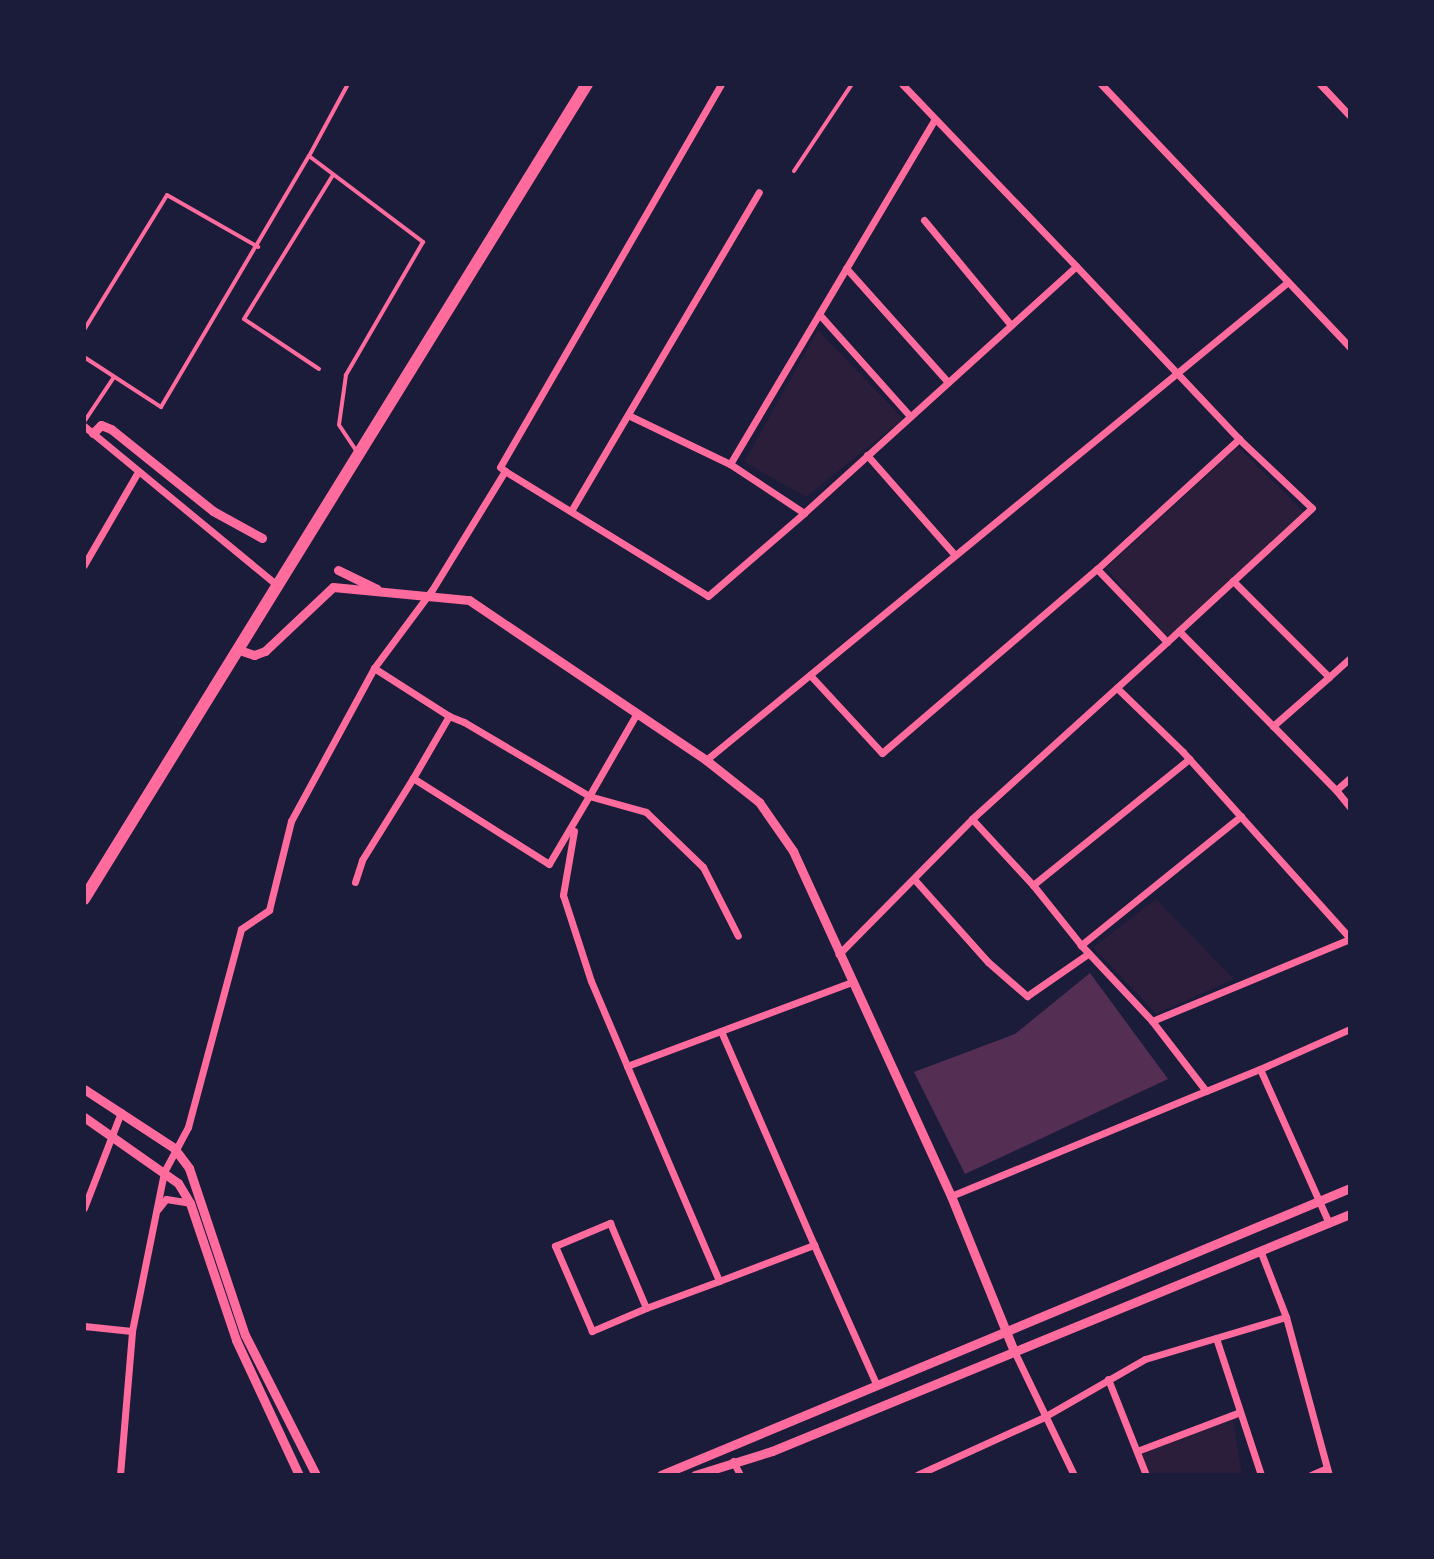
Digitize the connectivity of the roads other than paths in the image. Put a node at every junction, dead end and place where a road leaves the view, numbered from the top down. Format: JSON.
{"nodes":[{"id":1,"x":348,"y":84,"type":"edge"},
{"id":2,"x":587,"y":84,"type":"edge"},
{"id":3,"x":721,"y":84,"type":"edge"},
{"id":4,"x":852,"y":84,"type":"edge"},
{"id":5,"x":902,"y":84,"type":"edge"},
{"id":6,"x":1101,"y":84,"type":"edge"},
{"id":7,"x":1320,"y":84,"type":"edge"},
{"id":8,"x":1350,"y":116,"type":"edge"},
{"id":9,"x":935,"y":119,"type":"junction"},
{"id":10,"x":309,"y":156,"type":"junction"},
{"id":11,"x":794,"y":171,"type":"dead end"},
{"id":12,"x":333,"y":175,"type":"junction"},
{"id":13,"x":759,"y":192,"type":"dead end"},
{"id":14,"x":924,"y":220,"type":"dead end"},
{"id":15,"x":258,"y":247,"type":"junction"},
{"id":16,"x":1076,"y":266,"type":"junction"},
{"id":17,"x":846,"y":268,"type":"junction"},
{"id":18,"x":1288,"y":282,"type":"junction"},
{"id":19,"x":819,"y":314,"type":"junction"},
{"id":20,"x":1011,"y":325,"type":"junction"},
{"id":21,"x":84,"y":330,"type":"edge"},
{"id":22,"x":1350,"y":347,"type":"edge"},
{"id":23,"x":84,"y":357,"type":"edge"},
{"id":24,"x":319,"y":369,"type":"dead end"},
{"id":25,"x":1175,"y":375,"type":"junction"},
{"id":26,"x":114,"y":377,"type":"junction"},
{"id":27,"x":948,"y":382,"type":"junction"},
{"id":28,"x":628,"y":415,"type":"junction"},
{"id":29,"x":910,"y":416,"type":"junction"},
{"id":30,"x":84,"y":424,"type":"edge"},
{"id":31,"x":93,"y":433,"type":"junction"},
{"id":32,"x":1239,"y":439,"type":"junction"},
{"id":33,"x":358,"y":454,"type":"junction"},
{"id":34,"x":867,"y":455,"type":"junction"},
{"id":35,"x":730,"y":464,"type":"junction"},
{"id":36,"x":505,"y":471,"type":"junction"},
{"id":37,"x":138,"y":472,"type":"junction"},
{"id":38,"x":571,"y":511,"type":"junction"},
{"id":39,"x":804,"y":513,"type":"junction"},
{"id":40,"x":262,"y":538,"type":"dead end"},
{"id":41,"x":955,"y":555,"type":"junction"},
{"id":42,"x":84,"y":565,"type":"edge"},
{"id":43,"x":1097,"y":569,"type":"junction"},
{"id":44,"x":338,"y":570,"type":"dead end"},
{"id":45,"x":1233,"y":581,"type":"junction"},
{"id":46,"x":277,"y":585,"type":"junction"},
{"id":47,"x":377,"y":589,"type":"junction"},
{"id":48,"x":426,"y":597,"type":"junction"},
{"id":49,"x":1179,"y":631,"type":"junction"},
{"id":50,"x":1167,"y":642,"type":"junction"},
{"id":51,"x":239,"y":650,"type":"junction"},
{"id":52,"x":1348,"y":663,"type":"edge"},
{"id":53,"x":374,"y":668,"type":"junction"},
{"id":54,"x":810,"y":675,"type":"junction"},
{"id":55,"x":1329,"y":677,"type":"junction"},
{"id":56,"x":1117,"y":688,"type":"junction"},
{"id":57,"x":637,"y":713,"type":"junction"},
{"id":58,"x":449,"y":716,"type":"junction"},
{"id":59,"x":1273,"y":726,"type":"junction"},
{"id":60,"x":1189,"y":759,"type":"junction"},
{"id":61,"x":706,"y":760,"type":"junction"},
{"id":62,"x":413,"y":778,"type":"junction"},
{"id":63,"x":1350,"y":778,"type":"edge"},
{"id":64,"x":1336,"y":790,"type":"junction"},
{"id":65,"x":589,"y":796,"type":"junction"},
{"id":66,"x":1350,"y":807,"type":"edge"},
{"id":67,"x":1241,"y":816,"type":"junction"},
{"id":68,"x":972,"y":819,"type":"junction"},
{"id":69,"x":914,"y":879,"type":"junction"},
{"id":70,"x":355,"y":882,"type":"dead end"},
{"id":71,"x":1033,"y":885,"type":"junction"},
{"id":72,"x":84,"y":899,"type":"edge"},
{"id":73,"x":738,"y":936,"type":"dead end"},
{"id":74,"x":1350,"y":938,"type":"edge"},
{"id":75,"x":1081,"y":945,"type":"junction"},
{"id":76,"x":1089,"y":953,"type":"junction"},
{"id":77,"x":839,"y":954,"type":"junction"},
{"id":78,"x":852,"y":982,"type":"junction"},
{"id":79,"x":1152,"y":1021,"type":"junction"},
{"id":80,"x":1350,"y":1029,"type":"edge"},
{"id":81,"x":721,"y":1031,"type":"junction"},
{"id":82,"x":627,"y":1066,"type":"junction"},
{"id":83,"x":1260,"y":1069,"type":"junction"},
{"id":84,"x":84,"y":1089,"type":"edge"},
{"id":85,"x":1206,"y":1091,"type":"junction"},
{"id":86,"x":121,"y":1112,"type":"junction"},
{"id":87,"x":84,"y":1117,"type":"edge"},
{"id":88,"x":111,"y":1136,"type":"junction"},
{"id":89,"x":174,"y":1148,"type":"junction"},
{"id":90,"x":189,"y":1168,"type":"junction"},
{"id":91,"x":164,"y":1172,"type":"junction"},
{"id":92,"x":178,"y":1183,"type":"junction"},
{"id":93,"x":1350,"y":1188,"type":"edge"},
{"id":94,"x":951,"y":1196,"type":"junction"},
{"id":95,"x":1320,"y":1200,"type":"junction"},
{"id":96,"x":190,"y":1203,"type":"junction"},
{"id":97,"x":84,"y":1208,"type":"edge"},
{"id":98,"x":156,"y":1211,"type":"junction"},
{"id":99,"x":1350,"y":1214,"type":"edge"},
{"id":100,"x":1329,"y":1223,"type":"junction"},
{"id":101,"x":814,"y":1245,"type":"junction"},
{"id":102,"x":1260,"y":1250,"type":"junction"},
{"id":103,"x":719,"y":1281,"type":"junction"},
{"id":104,"x":646,"y":1308,"type":"junction"},
{"id":105,"x":1286,"y":1317,"type":"junction"},
{"id":106,"x":84,"y":1326,"type":"edge"},
{"id":107,"x":1004,"y":1330,"type":"junction"},
{"id":108,"x":132,"y":1331,"type":"junction"},
{"id":109,"x":1216,"y":1338,"type":"junction"},
{"id":110,"x":1014,"y":1351,"type":"junction"},
{"id":111,"x":1108,"y":1379,"type":"junction"},
{"id":112,"x":877,"y":1386,"type":"junction"},
{"id":113,"x":1240,"y":1412,"type":"junction"},
{"id":114,"x":1044,"y":1417,"type":"junction"},
{"id":115,"x":1137,"y":1451,"type":"junction"},
{"id":116,"x":733,"y":1461,"type":"junction"},
{"id":117,"x":1328,"y":1472,"type":"edge"},
{"id":118,"x":120,"y":1475,"type":"edge"},
{"id":119,"x":299,"y":1475,"type":"edge"},
{"id":120,"x":316,"y":1475,"type":"edge"},
{"id":121,"x":661,"y":1475,"type":"edge"},
{"id":122,"x":695,"y":1475,"type":"edge"},
{"id":123,"x":740,"y":1475,"type":"edge"},
{"id":124,"x":917,"y":1475,"type":"edge"},
{"id":125,"x":1074,"y":1475,"type":"edge"},
{"id":126,"x":1146,"y":1475,"type":"edge"},
{"id":127,"x":1261,"y":1475,"type":"edge"},
{"id":128,"x":1311,"y":1475,"type":"edge"}],
"edges":[{"from":1,"to":10,"type":"lane"},
{"from":2,"to":33,"type":"highway"},
{"from":3,"to":36,"type":"street"},
{"from":4,"to":11,"type":"lane"},
{"from":5,"to":9,"type":"street"},
{"from":6,"to":18,"type":"street"},
{"from":7,"to":8,"type":"street"},
{"from":9,"to":16,"type":"street"},
{"from":9,"to":17,"type":"street"},
{"from":10,"to":12,"type":"lane"},
{"from":10,"to":15,"type":"lane"},
{"from":12,"to":24,"type":"lane"},
{"from":12,"to":33,"type":"lane"},
{"from":13,"to":28,"type":"street"},
{"from":14,"to":20,"type":"street"},
{"from":15,"to":21,"type":"lane"},
{"from":15,"to":26,"type":"lane"},
{"from":16,"to":20,"type":"street"},
{"from":16,"to":25,"type":"street"},
{"from":17,"to":19,"type":"street"},
{"from":17,"to":27,"type":"street"},
{"from":18,"to":22,"type":"street"},
{"from":18,"to":25,"type":"street"},
{"from":19,"to":29,"type":"street"},
{"from":19,"to":35,"type":"street"},
{"from":20,"to":27,"type":"street"},
{"from":23,"to":26,"type":"lane"},
{"from":25,"to":32,"type":"street"},
{"from":25,"to":41,"type":"street"},
{"from":26,"to":30,"type":"lane"},
{"from":27,"to":29,"type":"street"},
{"from":28,"to":35,"type":"street"},
{"from":28,"to":38,"type":"street"},
{"from":29,"to":34,"type":"street"},
{"from":30,"to":31,"type":"street"},
{"from":31,"to":37,"type":"street"},
{"from":31,"to":40,"type":"street"},
{"from":32,"to":43,"type":"street"},
{"from":32,"to":45,"type":"street"},
{"from":33,"to":46,"type":"highway"},
{"from":34,"to":39,"type":"street"},
{"from":34,"to":41,"type":"street"},
{"from":35,"to":39,"type":"street"},
{"from":36,"to":38,"type":"street"},
{"from":36,"to":48,"type":"street"},
{"from":37,"to":42,"type":"street"},
{"from":37,"to":46,"type":"street"},
{"from":38,"to":39,"type":"street"},
{"from":41,"to":54,"type":"street"},
{"from":43,"to":50,"type":"street"},
{"from":43,"to":54,"type":"street"},
{"from":44,"to":47,"type":"street"},
{"from":45,"to":49,"type":"street"},
{"from":45,"to":55,"type":"street"},
{"from":46,"to":51,"type":"highway"},
{"from":47,"to":48,"type":"street"},
{"from":47,"to":51,"type":"street"},
{"from":48,"to":53,"type":"street"},
{"from":48,"to":57,"type":"street"},
{"from":49,"to":50,"type":"street"},
{"from":49,"to":59,"type":"street"},
{"from":50,"to":56,"type":"street"},
{"from":51,"to":72,"type":"highway"},
{"from":52,"to":55,"type":"street"},
{"from":53,"to":58,"type":"street"},
{"from":53,"to":89,"type":"street"},
{"from":54,"to":61,"type":"street"},
{"from":55,"to":59,"type":"street"},
{"from":56,"to":60,"type":"street"},
{"from":56,"to":68,"type":"street"},
{"from":57,"to":61,"type":"street"},
{"from":57,"to":65,"type":"street"},
{"from":58,"to":62,"type":"street"},
{"from":58,"to":65,"type":"street"},
{"from":59,"to":64,"type":"street"},
{"from":60,"to":67,"type":"street"},
{"from":60,"to":71,"type":"street"},
{"from":61,"to":77,"type":"street"},
{"from":62,"to":65,"type":"street"},
{"from":62,"to":70,"type":"street"},
{"from":63,"to":64,"type":"street"},
{"from":64,"to":66,"type":"street"},
{"from":65,"to":73,"type":"street"},
{"from":65,"to":82,"type":"street"},
{"from":67,"to":74,"type":"street"},
{"from":67,"to":75,"type":"street"},
{"from":68,"to":69,"type":"street"},
{"from":68,"to":71,"type":"street"},
{"from":69,"to":76,"type":"street"},
{"from":69,"to":77,"type":"street"},
{"from":71,"to":75,"type":"street"},
{"from":74,"to":79,"type":"street"},
{"from":75,"to":76,"type":"street"},
{"from":76,"to":79,"type":"street"},
{"from":77,"to":78,"type":"street"},
{"from":78,"to":81,"type":"street"},
{"from":78,"to":94,"type":"street"},
{"from":79,"to":85,"type":"street"},
{"from":80,"to":83,"type":"street"},
{"from":81,"to":82,"type":"street"},
{"from":81,"to":101,"type":"street"},
{"from":82,"to":103,"type":"street"},
{"from":83,"to":85,"type":"street"},
{"from":83,"to":95,"type":"street"},
{"from":84,"to":86,"type":"street"},
{"from":85,"to":94,"type":"street"},
{"from":86,"to":88,"type":"street"},
{"from":86,"to":89,"type":"street"},
{"from":87,"to":88,"type":"street"},
{"from":88,"to":91,"type":"street"},
{"from":88,"to":97,"type":"street"},
{"from":89,"to":90,"type":"street"},
{"from":89,"to":91,"type":"street"},
{"from":90,"to":92,"type":"street"},
{"from":90,"to":120,"type":"street"},
{"from":91,"to":92,"type":"street"},
{"from":91,"to":98,"type":"street"},
{"from":92,"to":96,"type":"street"},
{"from":93,"to":95,"type":"street"},
{"from":94,"to":107,"type":"street"},
{"from":95,"to":100,"type":"street"},
{"from":95,"to":107,"type":"street"},
{"from":96,"to":98,"type":"street"},
{"from":96,"to":119,"type":"street"},
{"from":98,"to":108,"type":"street"},
{"from":99,"to":100,"type":"street"},
{"from":100,"to":102,"type":"street"},
{"from":101,"to":103,"type":"street"},
{"from":101,"to":112,"type":"street"},
{"from":102,"to":105,"type":"street"},
{"from":102,"to":110,"type":"street"},
{"from":103,"to":104,"type":"street"},
{"from":104,"to":104,"type":"street"},
{"from":105,"to":109,"type":"street"},
{"from":105,"to":117,"type":"street"},
{"from":106,"to":108,"type":"street"},
{"from":107,"to":110,"type":"street"},
{"from":107,"to":112,"type":"street"},
{"from":108,"to":118,"type":"street"},
{"from":109,"to":111,"type":"street"},
{"from":109,"to":113,"type":"street"},
{"from":110,"to":114,"type":"street"},
{"from":110,"to":116,"type":"street"},
{"from":111,"to":114,"type":"street"},
{"from":111,"to":115,"type":"street"},
{"from":112,"to":121,"type":"street"},
{"from":113,"to":115,"type":"street"},
{"from":113,"to":127,"type":"street"},
{"from":114,"to":124,"type":"street"},
{"from":114,"to":125,"type":"street"},
{"from":115,"to":126,"type":"street"},
{"from":116,"to":122,"type":"street"},
{"from":116,"to":123,"type":"street"},
{"from":117,"to":128,"type":"street"}]}
